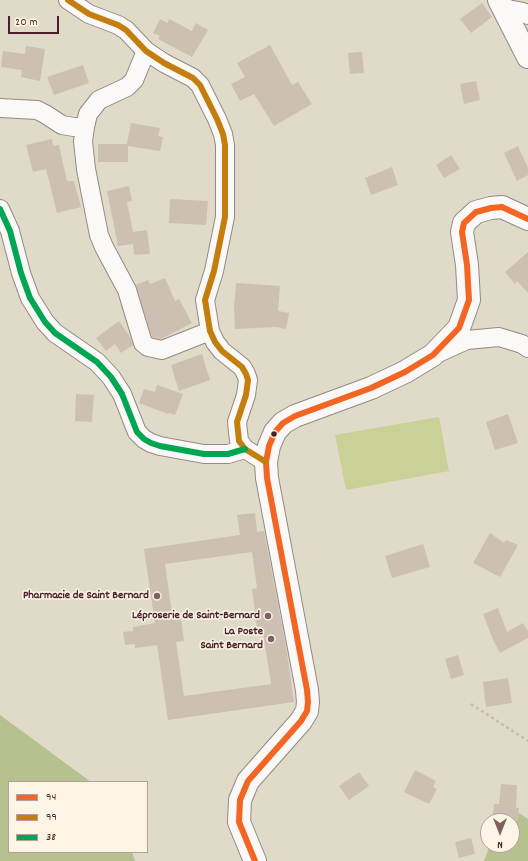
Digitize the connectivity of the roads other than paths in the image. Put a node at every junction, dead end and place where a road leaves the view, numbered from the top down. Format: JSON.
{"nodes":[{"id":1,"x":68,"y":0,"type":"edge"},
{"id":2,"x":502,"y":6,"type":"edge"},
{"id":3,"x":528,"y":15,"type":"edge"},
{"id":4,"x":146,"y":51,"type":"junction"},
{"id":5,"x":528,"y":57,"type":"edge"},
{"id":6,"x":0,"y":108,"type":"edge"},
{"id":7,"x":85,"y":127,"type":"junction"},
{"id":8,"x":0,"y":209,"type":"edge"},
{"id":9,"x":528,"y":219,"type":"edge"},
{"id":10,"x":210,"y":331,"type":"junction"},
{"id":11,"x":528,"y":348,"type":"edge"},
{"id":12,"x":433,"y":355,"type":"junction"},
{"id":13,"x":245,"y":449,"type":"junction"},
{"id":14,"x":266,"y":462,"type":"junction"},
{"id":15,"x":255,"y":861,"type":"edge"}],
"edges":[{"from":1,"to":4,"type":"street"},
{"from":2,"to":3,"type":"street"},
{"from":2,"to":5,"type":"street"},
{"from":4,"to":7,"type":"street"},
{"from":4,"to":10,"type":"street"},
{"from":6,"to":7,"type":"street"},
{"from":7,"to":10,"type":"street"},
{"from":8,"to":13,"type":"street"},
{"from":9,"to":12,"type":"street"},
{"from":10,"to":13,"type":"street"},
{"from":11,"to":12,"type":"street"},
{"from":12,"to":14,"type":"street"},
{"from":13,"to":14,"type":"street"},
{"from":14,"to":15,"type":"street"}]}
